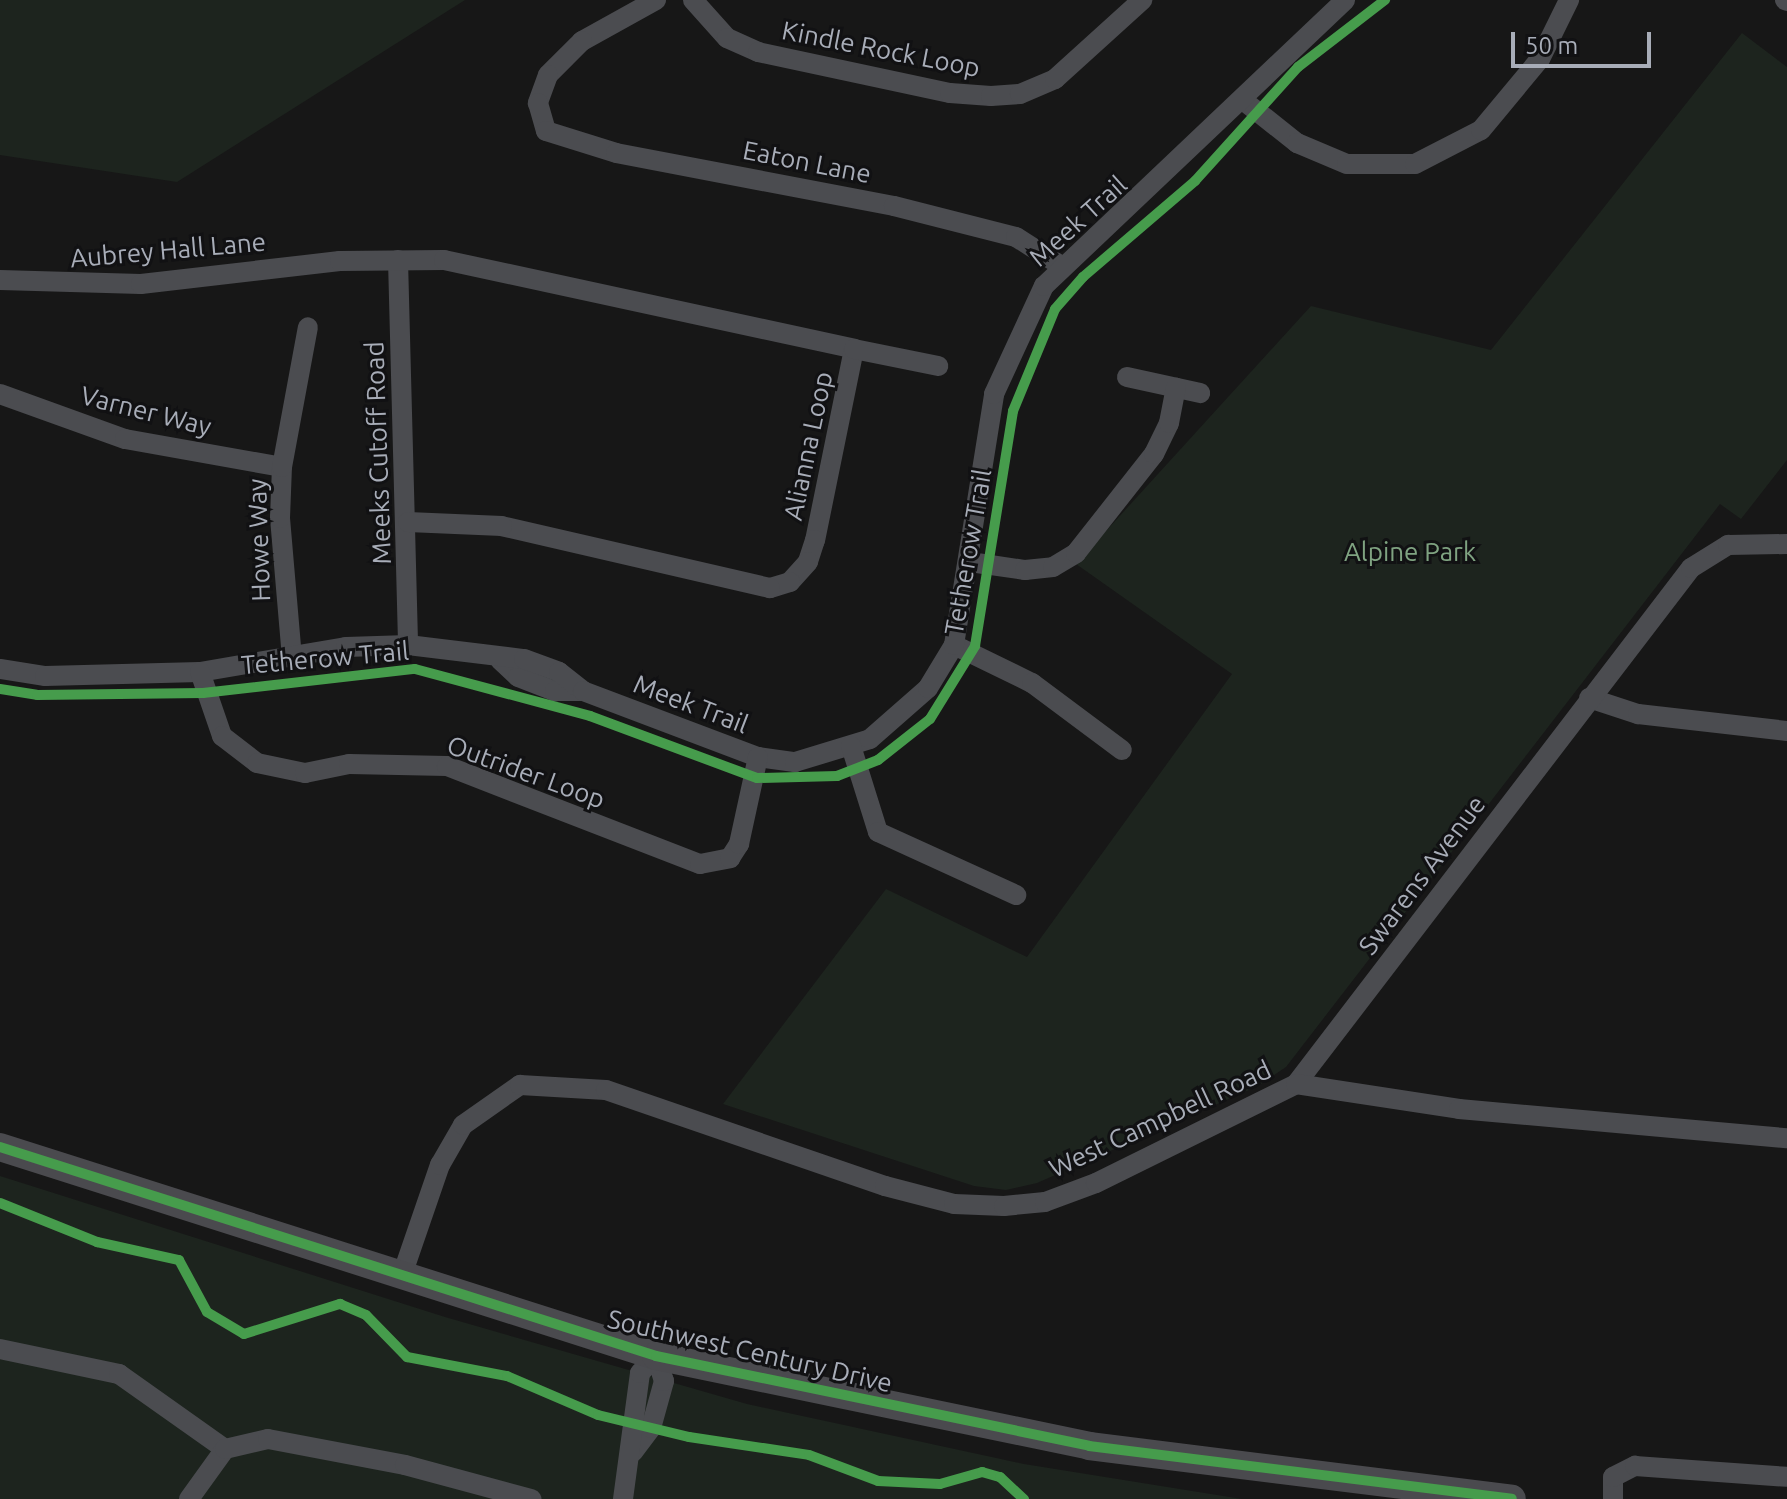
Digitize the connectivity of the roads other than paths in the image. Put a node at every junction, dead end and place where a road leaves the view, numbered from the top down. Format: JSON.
{"nodes":[{"id":1,"x":656,"y":0,"type":"edge"},
{"id":2,"x":693,"y":0,"type":"edge"},
{"id":3,"x":1142,"y":0,"type":"edge"},
{"id":4,"x":1345,"y":0,"type":"edge"},
{"id":5,"x":1569,"y":0,"type":"edge"},
{"id":6,"x":1244,"y":101,"type":"junction"},
{"id":7,"x":398,"y":260,"type":"junction"},
{"id":8,"x":340,"y":261,"type":"joint"},
{"id":9,"x":1063,"y":267,"type":"junction"},
{"id":10,"x":0,"y":280,"type":"edge"},
{"id":11,"x":308,"y":327,"type":"dead end"},
{"id":12,"x":854,"y":349,"type":"junction"},
{"id":13,"x":938,"y":366,"type":"dead end"},
{"id":14,"x":1127,"y":377,"type":"dead end"},
{"id":15,"x":1176,"y":388,"type":"junction"},
{"id":16,"x":1200,"y":393,"type":"dead end"},
{"id":17,"x":0,"y":394,"type":"edge"},
{"id":18,"x":282,"y":467,"type":"junction"},
{"id":19,"x":408,"y":522,"type":"junction"},
{"id":20,"x":1787,"y":544,"type":"edge"},
{"id":21,"x":970,"y":562,"type":"junction"},
{"id":22,"x":408,"y":645,"type":"junction"},
{"id":23,"x":954,"y":645,"type":"junction"},
{"id":24,"x":292,"y":658,"type":"junction"},
{"id":25,"x":0,"y":669,"type":"edge"},
{"id":26,"x":200,"y":672,"type":"junction"},
{"id":27,"x":1589,"y":698,"type":"junction"},
{"id":28,"x":1787,"y":731,"type":"edge"},
{"id":29,"x":851,"y":746,"type":"junction"},
{"id":30,"x":1122,"y":750,"type":"dead end"},
{"id":31,"x":758,"y":757,"type":"junction"},
{"id":32,"x":1016,"y":895,"type":"dead end"},
{"id":33,"x":1296,"y":1084,"type":"junction"},
{"id":34,"x":1787,"y":1138,"type":"edge"},
{"id":35,"x":0,"y":1147,"type":"edge"},
{"id":36,"x":401,"y":1278,"type":"junction"},
{"id":37,"x":1,"y":1354,"type":"edge"},
{"id":38,"x":656,"y":1356,"type":"junction"},
{"id":39,"x":225,"y":1449,"type":"junction"},
{"id":40,"x":1787,"y":1477,"type":"edge"},
{"id":41,"x":189,"y":1499,"type":"edge"},
{"id":42,"x":531,"y":1499,"type":"edge"},
{"id":43,"x":623,"y":1499,"type":"edge"},
{"id":44,"x":1512,"y":1499,"type":"edge"},
{"id":45,"x":1613,"y":1499,"type":"edge"}],
"edges":[{"from":1,"to":9,"type":"street","name":"Eaton Lane"},
{"from":2,"to":3,"type":"street","name":"Kindle Rock Loop"},
{"from":4,"to":6,"type":"street","name":"Meek Trail"},
{"from":5,"to":6,"type":"street"},
{"from":6,"to":9,"type":"street","name":"Meek Trail"},
{"from":7,"to":8,"type":"street","name":"Alianna Loop"},
{"from":7,"to":12,"type":"street","name":"Alianna Loop"},
{"from":7,"to":19,"type":"street","name":"Meeks Cutoff Road"},
{"from":8,"to":10,"type":"street","name":"Aubrey Hall Lane"},
{"from":9,"to":21,"type":"street","name":"Meek Trail"},
{"from":11,"to":18,"type":"street","name":"Howe Way"},
{"from":12,"to":13,"type":"street"},
{"from":12,"to":19,"type":"street","name":"Alianna Loop"},
{"from":14,"to":15,"type":"street"},
{"from":15,"to":16,"type":"street"},
{"from":15,"to":21,"type":"street"},
{"from":17,"to":18,"type":"street","name":"Varner Way"},
{"from":18,"to":24,"type":"street","name":"Howe Way"},
{"from":19,"to":22,"type":"street","name":"Meeks Cutoff Road"},
{"from":20,"to":27,"type":"street","name":"Swarens Avenue"},
{"from":21,"to":23,"type":"street","name":"Meek Trail"},
{"from":22,"to":24,"type":"street","name":"Meek Trail"},
{"from":22,"to":31,"type":"street","name":"Meek Trail"},
{"from":23,"to":29,"type":"street","name":"Meek Trail"},
{"from":23,"to":30,"type":"street"},
{"from":24,"to":26,"type":"street","name":"Meek Trail"},
{"from":25,"to":26,"type":"street","name":"Meek Trail"},
{"from":26,"to":31,"type":"street","name":"Outrider Loop"},
{"from":27,"to":28,"type":"street"},
{"from":27,"to":33,"type":"street","name":"Swarens Avenue"},
{"from":29,"to":31,"type":"street","name":"Meek Trail"},
{"from":29,"to":32,"type":"street"},
{"from":33,"to":34,"type":"street","name":"West Campbell Road"},
{"from":33,"to":36,"type":"street","name":"West Campbell Road"},
{"from":35,"to":36,"type":"main road","name":"Southwest Century Drive"},
{"from":36,"to":38,"type":"main road","name":"Southwest Century Drive"},
{"from":37,"to":39,"type":"street"},
{"from":38,"to":43,"type":"street"},
{"from":38,"to":44,"type":"main road","name":"Southwest Century Drive"},
{"from":39,"to":41,"type":"street"},
{"from":39,"to":42,"type":"street"},
{"from":40,"to":45,"type":"street"}]}
